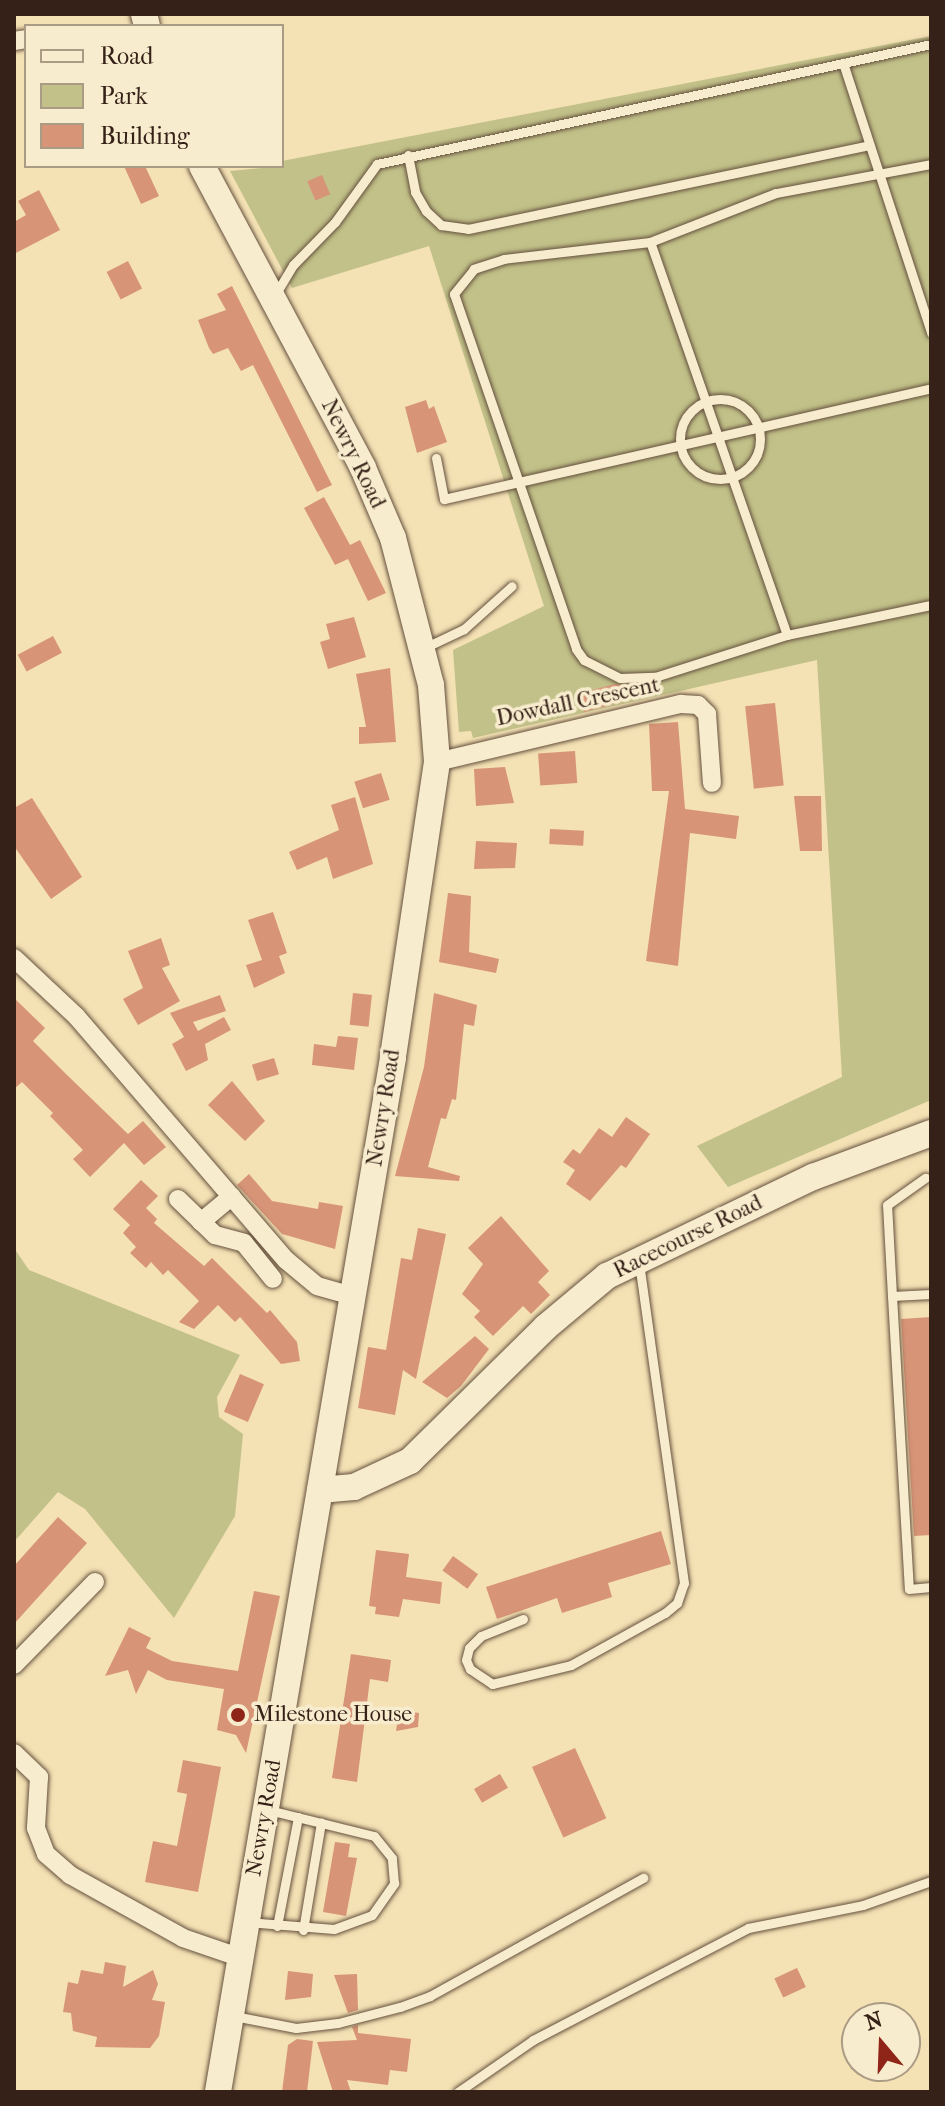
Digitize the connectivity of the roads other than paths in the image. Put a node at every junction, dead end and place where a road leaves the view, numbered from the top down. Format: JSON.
{"nodes":[{"id":1,"x":931,"y":44,"type":"edge"},
{"id":2,"x":843,"y":63,"type":"junction"},
{"id":3,"x":869,"y":145,"type":"junction"},
{"id":4,"x":408,"y":155,"type":"junction"},
{"id":5,"x":931,"y":164,"type":"edge"},
{"id":6,"x":203,"y":168,"type":"edge"},
{"id":7,"x":879,"y":176,"type":"junction"},
{"id":8,"x":650,"y":242,"type":"junction"},
{"id":9,"x":273,"y":298,"type":"junction"},
{"id":10,"x":931,"y":333,"type":"edge"},
{"id":11,"x":931,"y":388,"type":"edge"},
{"id":12,"x":706,"y":401,"type":"junction"},
{"id":13,"x":760,"y":430,"type":"junction"},
{"id":14,"x":719,"y":439,"type":"junction"},
{"id":15,"x":681,"y":448,"type":"junction"},
{"id":16,"x":436,"y":458,"type":"dead end"},
{"id":17,"x":734,"y":477,"type":"junction"},
{"id":18,"x":518,"y":483,"type":"junction"},
{"id":19,"x":512,"y":586,"type":"dead end"},
{"id":20,"x":931,"y":605,"type":"edge"},
{"id":21,"x":787,"y":635,"type":"junction"},
{"id":22,"x":423,"y":648,"type":"junction"},
{"id":23,"x":437,"y":762,"type":"junction"},
{"id":24,"x":712,"y":783,"type":"dead end"},
{"id":25,"x":14,"y":958,"type":"edge"},
{"id":26,"x":931,"y":1133,"type":"edge"},
{"id":27,"x":925,"y":1178,"type":"dead end"},
{"id":28,"x":232,"y":1196,"type":"junction"},
{"id":29,"x":178,"y":1199,"type":"dead end"},
{"id":30,"x":201,"y":1222,"type":"junction"},
{"id":31,"x":639,"y":1259,"type":"junction"},
{"id":32,"x":273,"y":1279,"type":"dead end"},
{"id":33,"x":931,"y":1294,"type":"edge"},
{"id":34,"x":353,"y":1296,"type":"junction"},
{"id":35,"x":892,"y":1296,"type":"junction"},
{"id":36,"x":320,"y":1490,"type":"junction"},
{"id":37,"x":95,"y":1582,"type":"dead end"},
{"id":38,"x":931,"y":1587,"type":"edge"},
{"id":39,"x":523,"y":1619,"type":"dead end"},
{"id":40,"x":14,"y":1665,"type":"edge"},
{"id":41,"x":14,"y":1753,"type":"edge"},
{"id":42,"x":266,"y":1809,"type":"junction"},
{"id":43,"x":298,"y":1817,"type":"junction"},
{"id":44,"x":321,"y":1822,"type":"junction"},
{"id":45,"x":643,"y":1878,"type":"dead end"},
{"id":46,"x":931,"y":1881,"type":"edge"},
{"id":47,"x":247,"y":1921,"type":"junction"},
{"id":48,"x":277,"y":1926,"type":"junction"},
{"id":49,"x":303,"y":1930,"type":"junction"},
{"id":50,"x":241,"y":1958,"type":"junction"},
{"id":51,"x":231,"y":2016,"type":"junction"},
{"id":52,"x":218,"y":2092,"type":"edge"},
{"id":53,"x":458,"y":2092,"type":"edge"}],
"edges":[{"from":1,"to":2,"type":"lane"},
{"from":2,"to":3,"type":"lane"},
{"from":2,"to":4,"type":"lane"},
{"from":3,"to":4,"type":"lane"},
{"from":3,"to":7,"type":"lane"},
{"from":4,"to":9,"type":"lane"},
{"from":5,"to":7,"type":"lane"},
{"from":6,"to":9,"type":"main road","name":"Newry Road"},
{"from":7,"to":8,"type":"lane"},
{"from":7,"to":10,"type":"lane"},
{"from":8,"to":12,"type":"lane"},
{"from":8,"to":18,"type":"lane"},
{"from":9,"to":22,"type":"main road","name":"Newry Road"},
{"from":11,"to":13,"type":"lane"},
{"from":12,"to":13,"type":"lane"},
{"from":12,"to":14,"type":"lane"},
{"from":12,"to":15,"type":"lane"},
{"from":13,"to":14,"type":"lane"},
{"from":13,"to":17,"type":"lane"},
{"from":14,"to":15,"type":"lane"},
{"from":14,"to":17,"type":"lane"},
{"from":15,"to":17,"type":"lane"},
{"from":15,"to":18,"type":"lane"},
{"from":16,"to":18,"type":"lane"},
{"from":17,"to":21,"type":"lane"},
{"from":18,"to":21,"type":"lane"},
{"from":19,"to":22,"type":"lane"},
{"from":20,"to":21,"type":"lane"},
{"from":22,"to":23,"type":"main road","name":"Newry Road"},
{"from":23,"to":24,"type":"street","name":"Dowdall Crescent"},
{"from":23,"to":34,"type":"main road","name":"Newry Road"},
{"from":25,"to":28,"type":"street"},
{"from":26,"to":31,"type":"main road","name":"Racecourse Road"},
{"from":27,"to":35,"type":"lane"},
{"from":28,"to":30,"type":"street"},
{"from":28,"to":34,"type":"street"},
{"from":29,"to":30,"type":"street"},
{"from":30,"to":32,"type":"street"},
{"from":31,"to":36,"type":"main road","name":"Racecourse Road"},
{"from":31,"to":39,"type":"lane"},
{"from":33,"to":35,"type":"lane"},
{"from":34,"to":36,"type":"main road","name":"Newry Road"},
{"from":35,"to":38,"type":"lane"},
{"from":36,"to":42,"type":"main road","name":"Newry Road"},
{"from":37,"to":40,"type":"street"},
{"from":41,"to":50,"type":"street"},
{"from":42,"to":43,"type":"lane"},
{"from":42,"to":47,"type":"main road","name":"Newry Road"},
{"from":43,"to":44,"type":"lane"},
{"from":43,"to":48,"type":"lane"},
{"from":44,"to":49,"type":"lane"},
{"from":44,"to":49,"type":"lane"},
{"from":45,"to":51,"type":"lane"},
{"from":46,"to":53,"type":"lane"},
{"from":47,"to":48,"type":"lane"},
{"from":47,"to":50,"type":"main road","name":"Newry Road"},
{"from":48,"to":49,"type":"lane"},
{"from":50,"to":51,"type":"main road","name":"Newry Road"},
{"from":51,"to":52,"type":"main road","name":"Newry Road"}]}
